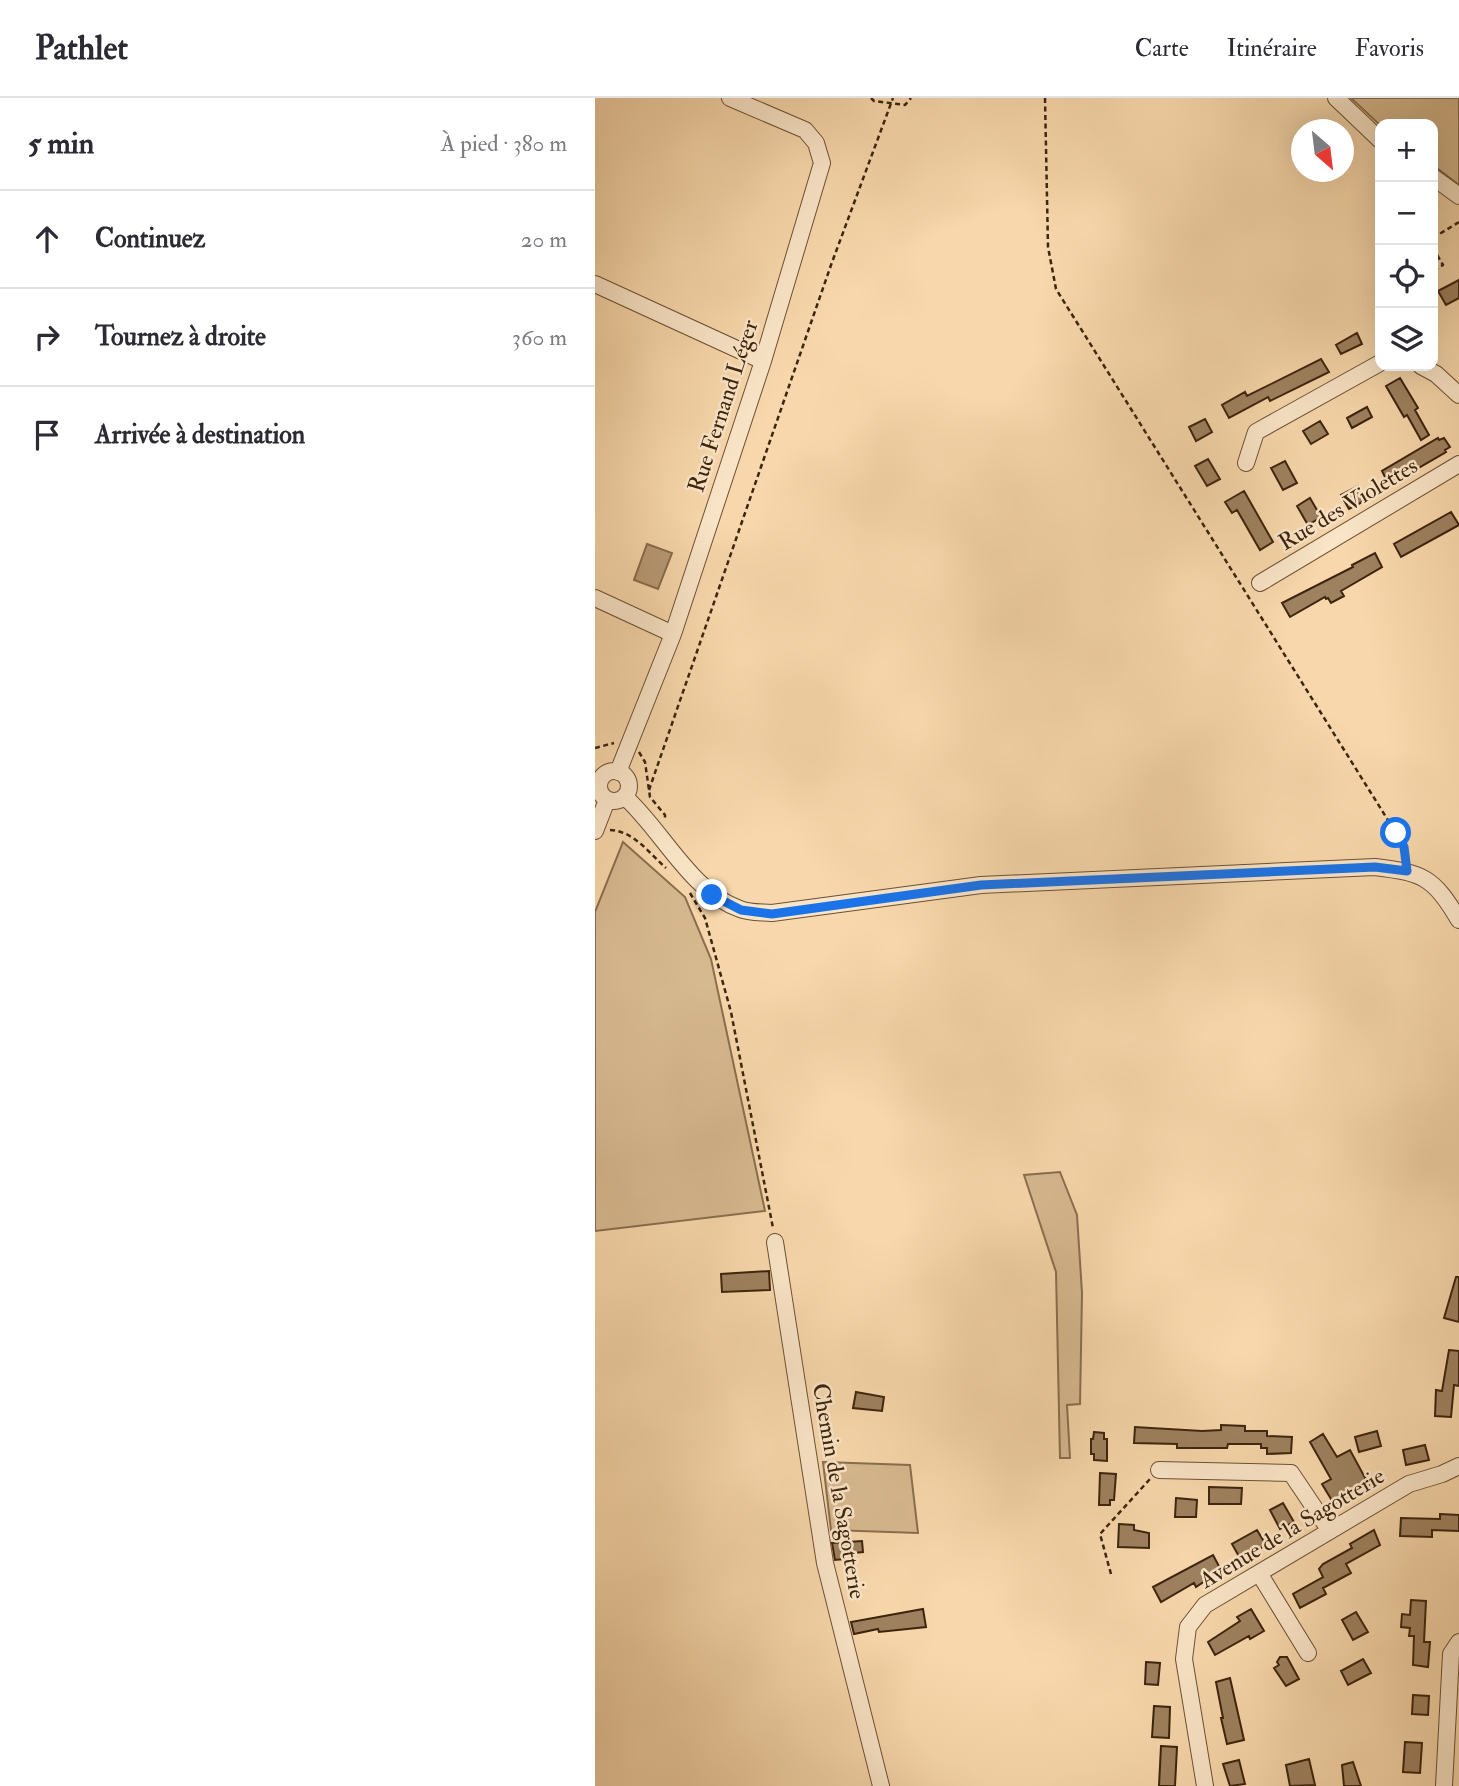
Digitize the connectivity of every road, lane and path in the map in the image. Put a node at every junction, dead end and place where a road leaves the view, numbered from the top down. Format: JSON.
{"nodes":[{"id":1,"x":730,"y":98,"type":"edge"},
{"id":2,"x":871,"y":98,"type":"edge"},
{"id":3,"x":893,"y":98,"type":"edge"},
{"id":4,"x":911,"y":98,"type":"edge"},
{"id":5,"x":1045,"y":98,"type":"edge"},
{"id":6,"x":1336,"y":98,"type":"edge"},
{"id":7,"x":890,"y":104,"type":"junction"},
{"id":8,"x":1375,"y":134,"type":"edge"},
{"id":9,"x":1438,"y":180,"type":"edge"},
{"id":10,"x":1459,"y":195,"type":"edge"},
{"id":11,"x":1459,"y":222,"type":"edge"},
{"id":12,"x":1438,"y":235,"type":"edge"},
{"id":13,"x":595,"y":284,"type":"edge"},
{"id":14,"x":762,"y":361,"type":"junction"},
{"id":15,"x":1375,"y":366,"type":"edge"},
{"id":16,"x":1430,"y":371,"type":"edge"},
{"id":17,"x":1459,"y":395,"type":"edge"},
{"id":18,"x":1246,"y":463,"type":"dead end"},
{"id":19,"x":1459,"y":464,"type":"edge"},
{"id":20,"x":1260,"y":583,"type":"dead end"},
{"id":21,"x":595,"y":598,"type":"edge"},
{"id":22,"x":673,"y":634,"type":"junction"},
{"id":23,"x":618,"y":772,"type":"junction"},
{"id":24,"x":598,"y":778,"type":"edge"},
{"id":25,"x":649,"y":790,"type":"dead end"},
{"id":26,"x":625,"y":797,"type":"junction"},
{"id":27,"x":607,"y":800,"type":"junction"},
{"id":28,"x":619,"y":830,"type":"dead end"},
{"id":29,"x":595,"y":831,"type":"edge"},
{"id":30,"x":669,"y":871,"type":"dead end"},
{"id":31,"x":1407,"y":871,"type":"junction"},
{"id":32,"x":687,"y":889,"type":"dead end"},
{"id":33,"x":1459,"y":920,"type":"edge"},
{"id":34,"x":775,"y":1242,"type":"joint"},
{"id":35,"x":1459,"y":1466,"type":"edge"},
{"id":36,"x":1159,"y":1471,"type":"joint"},
{"id":37,"x":1330,"y":1531,"type":"junction"},
{"id":38,"x":1259,"y":1573,"type":"junction"},
{"id":39,"x":1111,"y":1574,"type":"dead end"},
{"id":40,"x":1459,"y":1643,"type":"edge"},
{"id":41,"x":1308,"y":1653,"type":"dead end"},
{"id":42,"x":881,"y":1786,"type":"edge"},
{"id":43,"x":1205,"y":1786,"type":"edge"},
{"id":44,"x":1444,"y":1786,"type":"edge"}],
"edges":[{"from":1,"to":14,"type":"street","name":"Rue Fernand Léger"},
{"from":2,"to":7,"type":"path"},
{"from":3,"to":7,"type":"path"},
{"from":4,"to":7,"type":"path"},
{"from":5,"to":31,"type":"path"},
{"from":6,"to":8,"type":"street"},
{"from":7,"to":25,"type":"path"},
{"from":9,"to":10,"type":"street"},
{"from":11,"to":12,"type":"path"},
{"from":13,"to":14,"type":"street"},
{"from":14,"to":22,"type":"street","name":"Rue Fernand Léger"},
{"from":15,"to":18,"type":"street"},
{"from":16,"to":17,"type":"street"},
{"from":19,"to":20,"type":"street","name":"Rue des Violettes"},
{"from":21,"to":22,"type":"street"},
{"from":22,"to":23,"type":"street","name":"Rue Fernand Léger"},
{"from":23,"to":24,"type":"street"},
{"from":23,"to":26,"type":"street"},
{"from":24,"to":27,"type":"street"},
{"from":26,"to":27,"type":"street"},
{"from":26,"to":31,"type":"street"},
{"from":27,"to":29,"type":"street"},
{"from":28,"to":30,"type":"path"},
{"from":31,"to":33,"type":"street"},
{"from":32,"to":34,"type":"path"},
{"from":34,"to":42,"type":"street","name":"Chemin de la Sagotterie"},
{"from":35,"to":37,"type":"street","name":"Avenue de la Sagotterie"},
{"from":36,"to":37,"type":"street"},
{"from":36,"to":39,"type":"path"},
{"from":37,"to":38,"type":"street","name":"Avenue de la Sagotterie"},
{"from":38,"to":41,"type":"street"},
{"from":38,"to":43,"type":"street","name":"Avenue de la Sagotterie"},
{"from":40,"to":44,"type":"street"}]}
